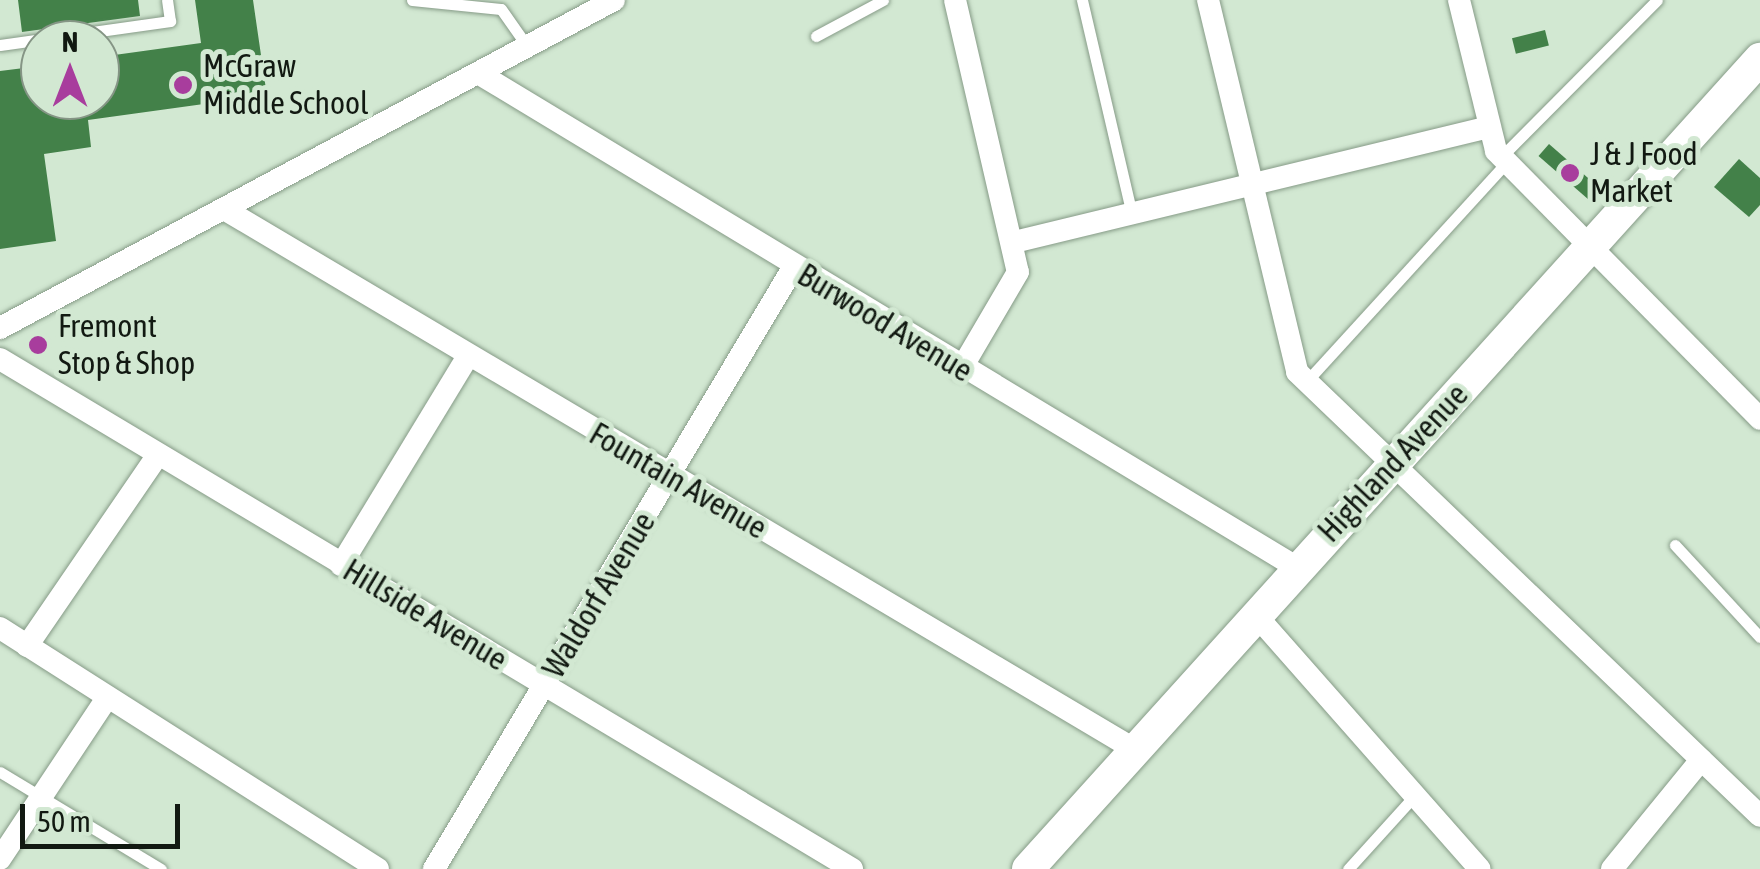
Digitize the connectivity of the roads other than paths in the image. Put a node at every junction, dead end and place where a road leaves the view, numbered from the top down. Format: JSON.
{"nodes":[{"id":1,"x":167,"y":0,"type":"edge"},
{"id":2,"x":412,"y":0,"type":"edge"},
{"id":3,"x":614,"y":0,"type":"edge"},
{"id":4,"x":883,"y":0,"type":"edge"},
{"id":5,"x":955,"y":0,"type":"edge"},
{"id":6,"x":1082,"y":0,"type":"edge"},
{"id":7,"x":1208,"y":0,"type":"edge"},
{"id":8,"x":1458,"y":0,"type":"edge"},
{"id":9,"x":1657,"y":0,"type":"edge"},
{"id":10,"x":816,"y":36,"type":"dead end"},
{"id":11,"x":0,"y":46,"type":"edge"},
{"id":12,"x":526,"y":46,"type":"junction"},
{"id":13,"x":1760,"y":59,"type":"edge"},
{"id":14,"x":478,"y":73,"type":"junction"},
{"id":15,"x":1489,"y":127,"type":"junction"},
{"id":16,"x":1503,"y":160,"type":"junction"},
{"id":17,"x":1254,"y":188,"type":"junction"},
{"id":18,"x":224,"y":209,"type":"junction"},
{"id":19,"x":1132,"y":215,"type":"junction"},
{"id":20,"x":1014,"y":242,"type":"junction"},
{"id":21,"x":1595,"y":246,"type":"junction"},
{"id":22,"x":794,"y":268,"type":"junction"},
{"id":23,"x":0,"y":328,"type":"edge"},
{"id":24,"x":468,"y":356,"type":"junction"},
{"id":25,"x":0,"y":360,"type":"edge"},
{"id":26,"x":961,"y":369,"type":"junction"},
{"id":27,"x":1306,"y":382,"type":"junction"},
{"id":28,"x":1760,"y":419,"type":"edge"},
{"id":29,"x":157,"y":456,"type":"junction"},
{"id":30,"x":1396,"y":460,"type":"junction"},
{"id":31,"x":670,"y":478,"type":"junction"},
{"id":32,"x":1675,"y":545,"type":"dead end"},
{"id":33,"x":341,"y":565,"type":"junction"},
{"id":34,"x":1296,"y":567,"type":"junction"},
{"id":35,"x":1254,"y":614,"type":"junction"},
{"id":36,"x":0,"y":628,"type":"edge"},
{"id":37,"x":1760,"y":636,"type":"edge"},
{"id":38,"x":27,"y":646,"type":"junction"},
{"id":39,"x":545,"y":686,"type":"junction"},
{"id":40,"x":106,"y":698,"type":"junction"},
{"id":41,"x":1134,"y":749,"type":"junction"},
{"id":42,"x":1700,"y":760,"type":"junction"},
{"id":43,"x":0,"y":772,"type":"edge"},
{"id":44,"x":46,"y":792,"type":"junction"},
{"id":45,"x":1415,"y":795,"type":"junction"},
{"id":46,"x":1760,"y":816,"type":"edge"},
{"id":47,"x":140,"y":856,"type":"junction"},
{"id":48,"x":0,"y":859,"type":"edge"},
{"id":49,"x":131,"y":869,"type":"edge"},
{"id":50,"x":161,"y":869,"type":"edge"},
{"id":51,"x":378,"y":869,"type":"edge"},
{"id":52,"x":434,"y":869,"type":"edge"},
{"id":53,"x":852,"y":869,"type":"edge"},
{"id":54,"x":1028,"y":869,"type":"edge"},
{"id":55,"x":1348,"y":869,"type":"edge"},
{"id":56,"x":1480,"y":869,"type":"edge"},
{"id":57,"x":1612,"y":869,"type":"edge"}],
"edges":[{"from":1,"to":11,"type":"lane"},
{"from":2,"to":12,"type":"lane"},
{"from":3,"to":12,"type":"street"},
{"from":4,"to":10,"type":"lane"},
{"from":5,"to":20,"type":"street"},
{"from":6,"to":19,"type":"lane"},
{"from":7,"to":17,"type":"street"},
{"from":8,"to":15,"type":"street"},
{"from":9,"to":16,"type":"lane"},
{"from":12,"to":14,"type":"street"},
{"from":13,"to":21,"type":"street","name":"Highland Avenue"},
{"from":14,"to":18,"type":"street"},
{"from":14,"to":22,"type":"street","name":"Burwood Avenue"},
{"from":15,"to":16,"type":"street"},
{"from":15,"to":17,"type":"street"},
{"from":16,"to":21,"type":"street"},
{"from":16,"to":27,"type":"lane"},
{"from":17,"to":19,"type":"street"},
{"from":17,"to":27,"type":"street"},
{"from":18,"to":23,"type":"street"},
{"from":18,"to":24,"type":"street","name":"Fountain Avenue"},
{"from":19,"to":20,"type":"street"},
{"from":20,"to":26,"type":"street"},
{"from":21,"to":28,"type":"street"},
{"from":21,"to":30,"type":"street","name":"Highland Avenue"},
{"from":22,"to":26,"type":"street","name":"Burwood Avenue"},
{"from":22,"to":31,"type":"street","name":"Waldorf Avenue"},
{"from":24,"to":31,"type":"street","name":"Fountain Avenue"},
{"from":24,"to":33,"type":"street"},
{"from":25,"to":29,"type":"street","name":"Hillside Avenue"},
{"from":26,"to":34,"type":"street","name":"Burwood Avenue"},
{"from":27,"to":30,"type":"street"},
{"from":29,"to":33,"type":"street","name":"Hillside Avenue"},
{"from":29,"to":38,"type":"street"},
{"from":30,"to":34,"type":"street","name":"Highland Avenue"},
{"from":30,"to":42,"type":"street"},
{"from":31,"to":39,"type":"street","name":"Waldorf Avenue"},
{"from":31,"to":41,"type":"street","name":"Fountain Avenue"},
{"from":32,"to":37,"type":"lane"},
{"from":33,"to":39,"type":"street","name":"Hillside Avenue"},
{"from":34,"to":35,"type":"street","name":"Highland Avenue"},
{"from":35,"to":41,"type":"street","name":"Highland Avenue"},
{"from":35,"to":45,"type":"street"},
{"from":36,"to":38,"type":"street"},
{"from":38,"to":40,"type":"street"},
{"from":39,"to":52,"type":"street","name":"Waldorf Avenue"},
{"from":39,"to":53,"type":"street","name":"Hillside Avenue"},
{"from":40,"to":44,"type":"street"},
{"from":40,"to":51,"type":"street"},
{"from":41,"to":54,"type":"street","name":"Highland Avenue"},
{"from":42,"to":46,"type":"street"},
{"from":42,"to":57,"type":"street"},
{"from":43,"to":44,"type":"lane"},
{"from":44,"to":47,"type":"lane"},
{"from":44,"to":48,"type":"street"},
{"from":45,"to":55,"type":"lane"},
{"from":45,"to":56,"type":"street"},
{"from":47,"to":49,"type":"lane"},
{"from":47,"to":50,"type":"lane"}]}
